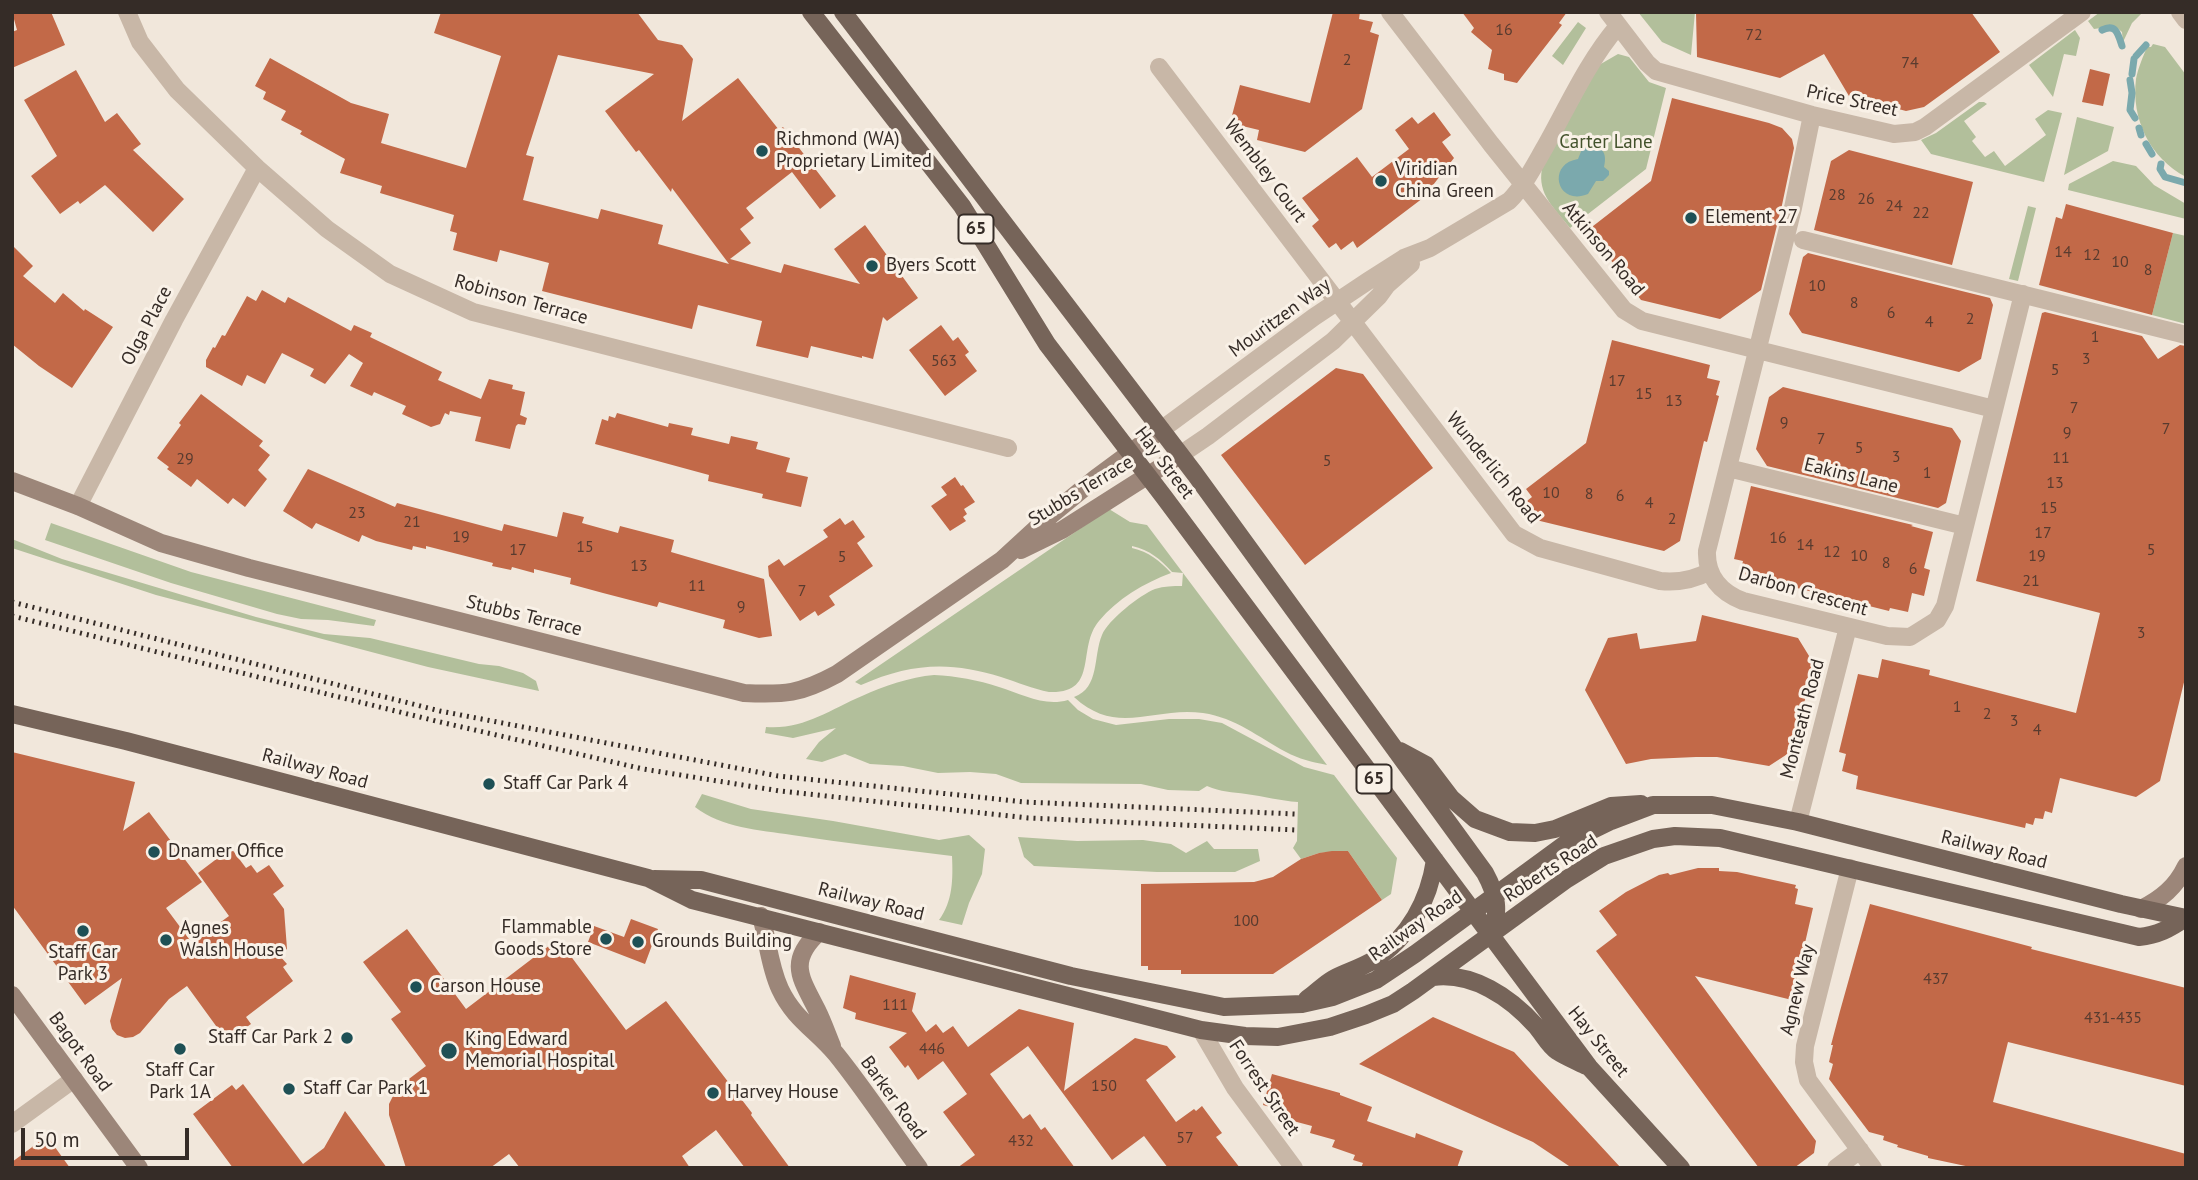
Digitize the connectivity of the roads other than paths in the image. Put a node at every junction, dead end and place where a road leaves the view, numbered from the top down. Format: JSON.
{"nodes":[{"id":1,"x":127,"y":12,"type":"edge"},
{"id":2,"x":810,"y":12,"type":"edge"},
{"id":3,"x":844,"y":12,"type":"edge"},
{"id":4,"x":1390,"y":12,"type":"edge"},
{"id":5,"x":2082,"y":12,"type":"edge"},
{"id":6,"x":2180,"y":12,"type":"edge"},
{"id":7,"x":1613,"y":19,"type":"edge"},
{"id":8,"x":2186,"y":20,"type":"edge"},
{"id":9,"x":1159,"y":67,"type":"dead end"},
{"id":10,"x":1812,"y":115,"type":"junction"},
{"id":11,"x":257,"y":168,"type":"junction"},
{"id":12,"x":1523,"y":185,"type":"junction"},
{"id":13,"x":1803,"y":240,"type":"dead end"},
{"id":14,"x":1430,"y":248,"type":"junction"},
{"id":15,"x":2023,"y":294,"type":"junction"},
{"id":16,"x":1337,"y":302,"type":"junction"},
{"id":17,"x":1353,"y":322,"type":"junction"},
{"id":18,"x":2186,"y":335,"type":"edge"},
{"id":19,"x":1758,"y":350,"type":"junction"},
{"id":20,"x":1994,"y":409,"type":"junction"},
{"id":21,"x":1161,"y":430,"type":"junction"},
{"id":22,"x":1008,"y":448,"type":"dead end"},
{"id":23,"x":1130,"y":453,"type":"junction"},
{"id":24,"x":1180,"y":455,"type":"junction"},
{"id":25,"x":1728,"y":468,"type":"junction"},
{"id":26,"x":1147,"y":475,"type":"junction"},
{"id":27,"x":12,"y":481,"type":"edge"},
{"id":28,"x":78,"y":506,"type":"junction"},
{"id":29,"x":1965,"y":526,"type":"junction"},
{"id":30,"x":1002,"y":560,"type":"junction"},
{"id":31,"x":1710,"y":571,"type":"junction"},
{"id":32,"x":1848,"y":627,"type":"junction"},
{"id":33,"x":12,"y":714,"type":"edge"},
{"id":34,"x":1397,"y":750,"type":"junction"},
{"id":35,"x":1653,"y":805,"type":"junction"},
{"id":36,"x":1798,"y":822,"type":"junction"},
{"id":37,"x":1435,"y":860,"type":"junction"},
{"id":38,"x":2186,"y":866,"type":"edge"},
{"id":39,"x":1850,"y":868,"type":"junction"},
{"id":40,"x":648,"y":878,"type":"junction"},
{"id":41,"x":1496,"y":895,"type":"junction"},
{"id":42,"x":2141,"y":908,"type":"junction"},
{"id":43,"x":1473,"y":912,"type":"junction"},
{"id":44,"x":761,"y":916,"type":"junction"},
{"id":45,"x":2185,"y":917,"type":"edge"},
{"id":46,"x":819,"y":932,"type":"junction"},
{"id":47,"x":1491,"y":935,"type":"junction"},
{"id":48,"x":1433,"y":977,"type":"junction"},
{"id":49,"x":12,"y":995,"type":"edge"},
{"id":50,"x":1084,"y":1000,"type":"joint"},
{"id":51,"x":1302,"y":1004,"type":"junction"},
{"id":52,"x":1201,"y":1030,"type":"junction"},
{"id":53,"x":834,"y":1053,"type":"junction"},
{"id":54,"x":1589,"y":1068,"type":"junction"},
{"id":55,"x":74,"y":1079,"type":"junction"},
{"id":56,"x":12,"y":1124,"type":"edge"},
{"id":57,"x":1860,"y":1150,"type":"junction"},
{"id":58,"x":139,"y":1168,"type":"edge"},
{"id":59,"x":919,"y":1168,"type":"edge"},
{"id":60,"x":1294,"y":1168,"type":"edge"},
{"id":61,"x":1681,"y":1168,"type":"edge"},
{"id":62,"x":1836,"y":1168,"type":"edge"},
{"id":63,"x":1873,"y":1168,"type":"edge"}],
"edges":[{"from":1,"to":11,"type":"street","name":"Robinson Terrace"},
{"from":2,"to":23,"type":"main road","name":"Hay Street","number":"65"},
{"from":3,"to":21,"type":"main road","name":"Hay Street","number":"65"},
{"from":4,"to":12,"type":"street","name":"Atkinson Road"},
{"from":5,"to":10,"type":"street","name":"Price Street"},
{"from":6,"to":8,"type":"street"},
{"from":7,"to":10,"type":"street","name":"Price Street"},
{"from":7,"to":12,"type":"street","name":"Mouritzen Way"},
{"from":9,"to":16,"type":"street","name":"Wembley Court"},
{"from":10,"to":19,"type":"street","name":"Darbon Crescent"},
{"from":11,"to":22,"type":"street","name":"Robinson Terrace"},
{"from":11,"to":28,"type":"street","name":"Olga Place"},
{"from":12,"to":14,"type":"street","name":"Mouritzen Way"},
{"from":12,"to":19,"type":"street","name":"Atkinson Road"},
{"from":13,"to":15,"type":"street"},
{"from":14,"to":16,"type":"street","name":"Mouritzen Way"},
{"from":14,"to":17,"type":"street","name":"Mouritzen Way"},
{"from":15,"to":18,"type":"street"},
{"from":15,"to":20,"type":"street","name":"Darbon Crescent"},
{"from":16,"to":17,"type":"street","name":"Wunderlich Road"},
{"from":16,"to":21,"type":"street","name":"Mouritzen Way"},
{"from":17,"to":24,"type":"street","name":"Mouritzen Way"},
{"from":17,"to":31,"type":"street","name":"Wunderlich Road"},
{"from":19,"to":20,"type":"street","name":"Atkinson Road"},
{"from":19,"to":25,"type":"street","name":"Darbon Crescent"},
{"from":20,"to":29,"type":"street","name":"Darbon Crescent"},
{"from":21,"to":23,"type":"street","name":"Stubbs Terrace"},
{"from":21,"to":24,"type":"main road","name":"Hay Street","number":"65"},
{"from":23,"to":26,"type":"main road","name":"Hay Street","number":"65"},
{"from":23,"to":30,"type":"street","name":"Stubbs Terrace"},
{"from":24,"to":26,"type":"street","name":"Stubbs Terrace"},
{"from":24,"to":34,"type":"main road","name":"Hay Street","number":"65"},
{"from":25,"to":29,"type":"street","name":"Eakins Lane"},
{"from":25,"to":31,"type":"street","name":"Darbon Crescent"},
{"from":26,"to":30,"type":"street","name":"Stubbs Terrace"},
{"from":26,"to":37,"type":"main road","name":"Hay Street","number":"65"},
{"from":27,"to":28,"type":"street","name":"Stubbs Terrace"},
{"from":28,"to":30,"type":"street","name":"Stubbs Terrace"},
{"from":29,"to":32,"type":"street","name":"Darbon Crescent"},
{"from":31,"to":32,"type":"street","name":"Darbon Crescent"},
{"from":32,"to":36,"type":"street","name":"Monteath Road"},
{"from":33,"to":40,"type":"main road","name":"Railway Road"},
{"from":34,"to":35,"type":"main road"},
{"from":34,"to":41,"type":"main road","name":"Hay Street","number":"65"},
{"from":35,"to":36,"type":"main road","name":"Railway Road"},
{"from":35,"to":41,"type":"main road","name":"Railway Road"},
{"from":36,"to":42,"type":"main road","name":"Railway Road"},
{"from":37,"to":43,"type":"main road","name":"Hay Street","number":"65"},
{"from":37,"to":51,"type":"main road"},
{"from":38,"to":42,"type":"street"},
{"from":39,"to":45,"type":"main road","name":"Roberts Road"},
{"from":39,"to":47,"type":"main road","name":"Roberts Road"},
{"from":39,"to":57,"type":"street","name":"Agnew Way"},
{"from":40,"to":44,"type":"main road","name":"Railway Road"},
{"from":40,"to":51,"type":"main road","name":"Railway Road"},
{"from":41,"to":43,"type":"main road","name":"Railway Road"},
{"from":41,"to":47,"type":"main road"},
{"from":42,"to":45,"type":"main road","name":"Railway Road"},
{"from":43,"to":47,"type":"main road","name":"Hay Street","number":"65"},
{"from":43,"to":51,"type":"main road","name":"Railway Road"},
{"from":44,"to":46,"type":"main road","name":"Railway Road"},
{"from":44,"to":53,"type":"street","name":"Barker Road"},
{"from":46,"to":50,"type":"main road","name":"Railway Road"},
{"from":46,"to":53,"type":"street","name":"Barker Road"},
{"from":47,"to":48,"type":"main road","name":"Roberts Road"},
{"from":47,"to":54,"type":"main road","name":"Hay Street","number":"65"},
{"from":48,"to":52,"type":"main road","name":"Roberts Road"},
{"from":48,"to":54,"type":"main road"},
{"from":49,"to":55,"type":"street","name":"Bagot Road"},
{"from":50,"to":52,"type":"main road","name":"Roberts Road"},
{"from":52,"to":60,"type":"street","name":"Forrest Street"},
{"from":53,"to":59,"type":"street","name":"Barker Road"},
{"from":54,"to":61,"type":"main road","name":"Hay Street","number":"65"},
{"from":55,"to":56,"type":"street"},
{"from":55,"to":58,"type":"street","name":"Bagot Road"},
{"from":57,"to":62,"type":"street"},
{"from":57,"to":63,"type":"street"}]}
